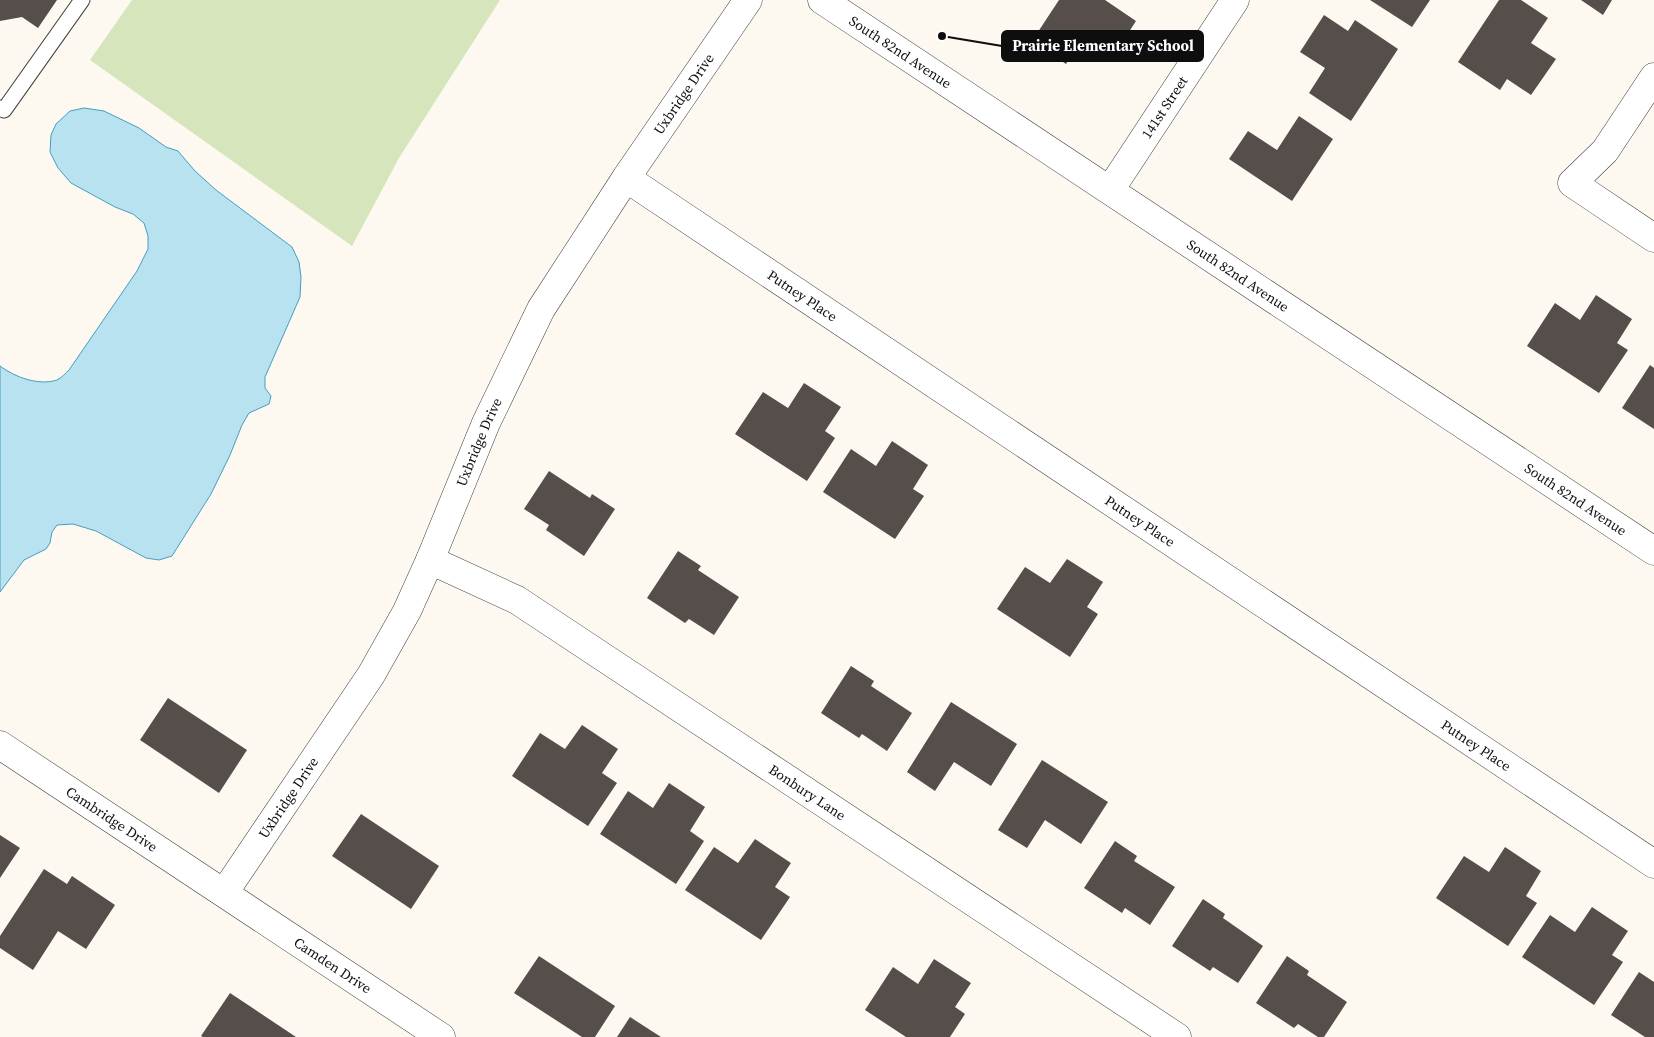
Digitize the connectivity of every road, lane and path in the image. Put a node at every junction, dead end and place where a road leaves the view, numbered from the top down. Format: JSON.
{"nodes":[{"id":1,"x":82,"y":0,"type":"edge"},
{"id":2,"x":748,"y":0,"type":"edge"},
{"id":3,"x":822,"y":0,"type":"edge"},
{"id":4,"x":1235,"y":0,"type":"edge"},
{"id":5,"x":1654,"y":77,"type":"edge"},
{"id":6,"x":0,"y":108,"type":"edge"},
{"id":7,"x":626,"y":178,"type":"junction"},
{"id":8,"x":1110,"y":190,"type":"junction"},
{"id":9,"x":1654,"y":238,"type":"edge"},
{"id":10,"x":1654,"y":551,"type":"edge"},
{"id":11,"x":430,"y":560,"type":"junction"},
{"id":12,"x":0,"y":745,"type":"edge"},
{"id":13,"x":1654,"y":864,"type":"edge"},
{"id":14,"x":224,"y":893,"type":"junction"},
{"id":15,"x":441,"y":1037,"type":"edge"},
{"id":16,"x":1177,"y":1037,"type":"edge"}],
"edges":[{"from":1,"to":6,"type":"lane"},
{"from":2,"to":7,"type":"street","name":"Uxbridge Drive"},
{"from":3,"to":8,"type":"street","name":"South 82nd Avenue"},
{"from":4,"to":8,"type":"street","name":"141st Street"},
{"from":5,"to":9,"type":"street"},
{"from":7,"to":11,"type":"street","name":"Uxbridge Drive"},
{"from":7,"to":13,"type":"street","name":"Putney Place"},
{"from":8,"to":10,"type":"street","name":"South 82nd Avenue"},
{"from":11,"to":14,"type":"street","name":"Uxbridge Drive"},
{"from":11,"to":16,"type":"street","name":"Bonbury Lane"},
{"from":12,"to":14,"type":"street","name":"Cambridge Drive"},
{"from":14,"to":15,"type":"street","name":"Camden Drive"}]}
